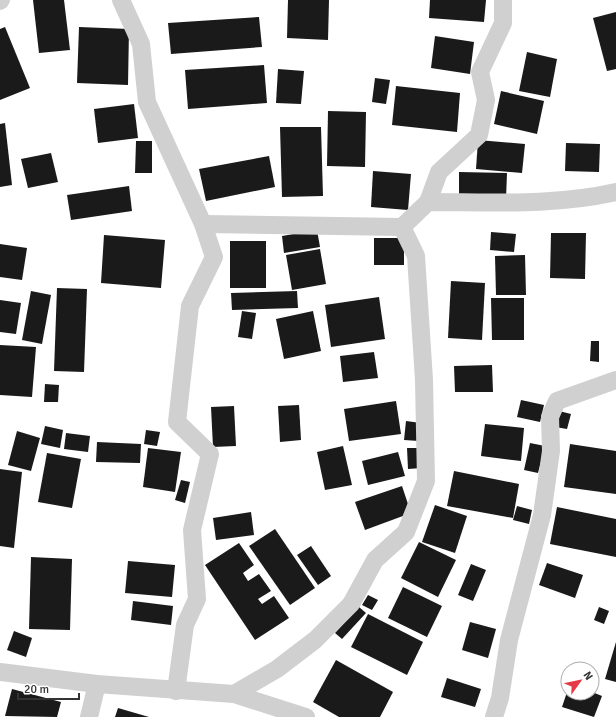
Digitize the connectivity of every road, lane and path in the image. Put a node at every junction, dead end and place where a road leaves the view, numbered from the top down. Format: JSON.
{"nodes":[{"id":1,"x":121,"y":0,"type":"edge"},
{"id":2,"x":503,"y":0,"type":"edge"},
{"id":3,"x":616,"y":192,"type":"edge"},
{"id":4,"x":428,"y":202,"type":"junction"},
{"id":5,"x":203,"y":224,"type":"junction"},
{"id":6,"x":402,"y":226,"type":"junction"},
{"id":7,"x":616,"y":380,"type":"edge"},
{"id":8,"x":0,"y":672,"type":"edge"},
{"id":9,"x":97,"y":684,"type":"junction"},
{"id":10,"x":176,"y":691,"type":"junction"},
{"id":11,"x":234,"y":694,"type":"junction"},
{"id":12,"x":89,"y":717,"type":"edge"},
{"id":13,"x":306,"y":717,"type":"edge"},
{"id":14,"x":494,"y":717,"type":"edge"}],
"edges":[{"from":1,"to":5,"type":"street"},
{"from":2,"to":4,"type":"street"},
{"from":3,"to":4,"type":"street"},
{"from":4,"to":6,"type":"street"},
{"from":5,"to":6,"type":"street"},
{"from":5,"to":10,"type":"street"},
{"from":6,"to":11,"type":"street"},
{"from":7,"to":14,"type":"street"},
{"from":8,"to":9,"type":"street"},
{"from":9,"to":10,"type":"street"},
{"from":9,"to":12,"type":"street"},
{"from":10,"to":11,"type":"street"},
{"from":11,"to":13,"type":"street"}]}
